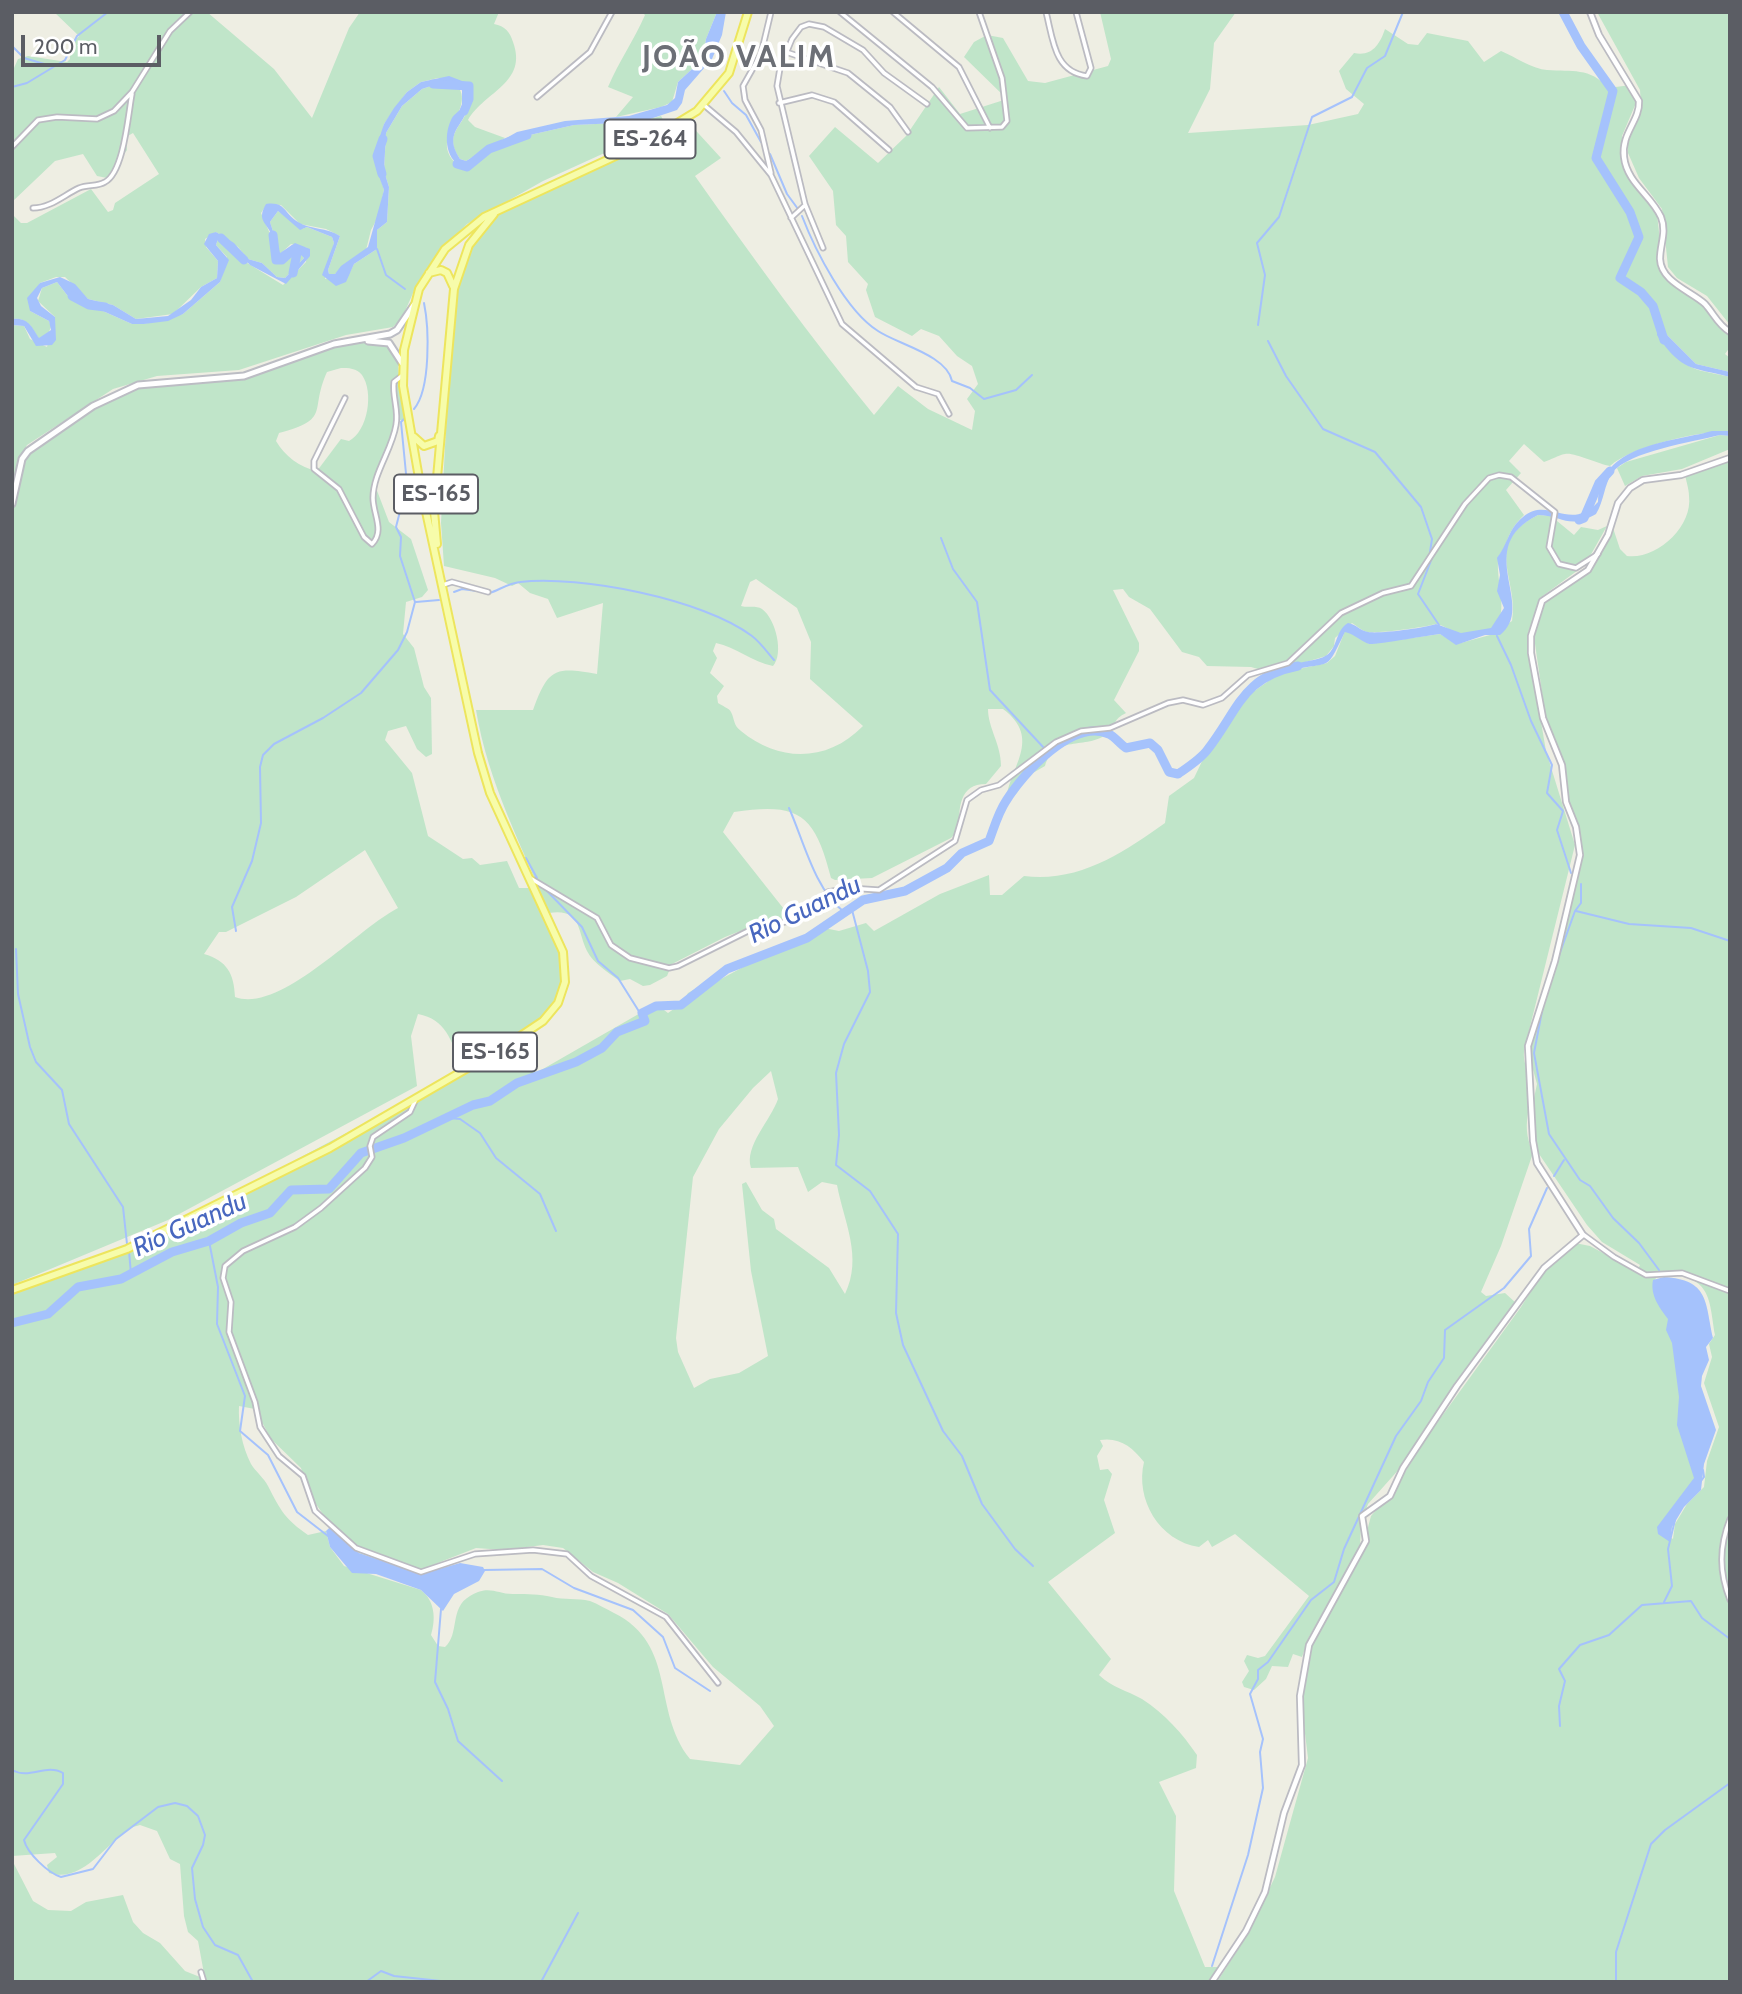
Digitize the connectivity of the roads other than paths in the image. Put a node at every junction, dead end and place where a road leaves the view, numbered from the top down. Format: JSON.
{"nodes":[{"id":1,"x":190,"y":12,"type":"edge"},
{"id":2,"x":612,"y":12,"type":"edge"},
{"id":3,"x":748,"y":12,"type":"edge"},
{"id":4,"x":771,"y":12,"type":"edge"},
{"id":5,"x":839,"y":12,"type":"edge"},
{"id":6,"x":893,"y":12,"type":"edge"},
{"id":7,"x":979,"y":12,"type":"edge"},
{"id":8,"x":1046,"y":12,"type":"edge"},
{"id":9,"x":1076,"y":12,"type":"edge"},
{"id":10,"x":1590,"y":12,"type":"edge"},
{"id":11,"x":786,"y":52,"type":"junction"},
{"id":12,"x":132,"y":92,"type":"junction"},
{"id":13,"x":537,"y":97,"type":"dead end"},
{"id":14,"x":779,"y":103,"type":"junction"},
{"id":15,"x":928,"y":104,"type":"dead end"},
{"id":16,"x":704,"y":105,"type":"junction"},
{"id":17,"x":990,"y":128,"type":"junction"},
{"id":18,"x":908,"y":132,"type":"dead end"},
{"id":19,"x":12,"y":147,"type":"edge"},
{"id":20,"x":889,"y":150,"type":"dead end"},
{"id":21,"x":771,"y":175,"type":"junction"},
{"id":22,"x":805,"y":204,"type":"junction"},
{"id":23,"x":33,"y":208,"type":"dead end"},
{"id":24,"x":497,"y":209,"type":"junction"},
{"id":25,"x":791,"y":218,"type":"junction"},
{"id":26,"x":823,"y":248,"type":"dead end"},
{"id":27,"x":427,"y":274,"type":"junction"},
{"id":28,"x":454,"y":289,"type":"junction"},
{"id":29,"x":414,"y":305,"type":"junction"},
{"id":30,"x":1730,"y":332,"type":"edge"},
{"id":31,"x":334,"y":344,"type":"junction"},
{"id":32,"x":403,"y":365,"type":"junction"},
{"id":33,"x":403,"y":375,"type":"junction"},
{"id":34,"x":345,"y":398,"type":"dead end"},
{"id":35,"x":949,"y":414,"type":"dead end"},
{"id":36,"x":443,"y":421,"type":"junction"},
{"id":37,"x":414,"y":437,"type":"junction"},
{"id":38,"x":1730,"y":458,"type":"edge"},
{"id":39,"x":12,"y":504,"type":"edge"},
{"id":40,"x":1598,"y":554,"type":"junction"},
{"id":41,"x":439,"y":567,"type":"junction"},
{"id":42,"x":443,"y":585,"type":"junction"},
{"id":43,"x":488,"y":592,"type":"dead end"},
{"id":44,"x":530,"y":877,"type":"junction"},
{"id":45,"x":414,"y":1099,"type":"junction"},
{"id":46,"x":1583,"y":1235,"type":"junction"},
{"id":47,"x":12,"y":1290,"type":"edge"},
{"id":48,"x":1730,"y":1291,"type":"edge"},
{"id":49,"x":1730,"y":1519,"type":"edge"},
{"id":50,"x":1730,"y":1600,"type":"edge"},
{"id":51,"x":718,"y":1683,"type":"dead end"},
{"id":52,"x":201,"y":1972,"type":"dead end"},
{"id":53,"x":204,"y":1982,"type":"edge"},
{"id":54,"x":1212,"y":1982,"type":"edge"}],
"edges":[{"from":1,"to":12,"type":"street"},
{"from":2,"to":13,"type":"street"},
{"from":3,"to":16,"type":"main road","number":"ES-264"},
{"from":4,"to":21,"type":"street"},
{"from":5,"to":17,"type":"street"},
{"from":6,"to":17,"type":"street"},
{"from":7,"to":17,"type":"street"},
{"from":8,"to":9,"type":"street"},
{"from":10,"to":30,"type":"street"},
{"from":11,"to":14,"type":"street"},
{"from":11,"to":15,"type":"street"},
{"from":11,"to":18,"type":"street"},
{"from":12,"to":19,"type":"street"},
{"from":12,"to":23,"type":"street"},
{"from":14,"to":20,"type":"street"},
{"from":14,"to":22,"type":"street"},
{"from":16,"to":21,"type":"street"},
{"from":16,"to":24,"type":"main road","number":"ES-264"},
{"from":21,"to":25,"type":"street"},
{"from":22,"to":25,"type":"street"},
{"from":22,"to":26,"type":"street"},
{"from":24,"to":27,"type":"main road","number":"ES-264"},
{"from":24,"to":28,"type":"main road","number":"ES-264"},
{"from":25,"to":35,"type":"street"},
{"from":27,"to":28,"type":"main road"},
{"from":27,"to":29,"type":"main road","number":"ES-264"},
{"from":28,"to":36,"type":"main road","number":"ES-264"},
{"from":29,"to":31,"type":"main road"},
{"from":29,"to":32,"type":"main road","number":"ES-264"},
{"from":31,"to":32,"type":"main road"},
{"from":31,"to":39,"type":"main road"},
{"from":32,"to":33,"type":"main road","number":"ES-264"},
{"from":33,"to":34,"type":"street"},
{"from":33,"to":37,"type":"main road","number":"ES-264"},
{"from":36,"to":37,"type":"main road"},
{"from":36,"to":41,"type":"main road","number":"ES-165"},
{"from":37,"to":41,"type":"main road","number":"ES-165"},
{"from":38,"to":40,"type":"street"},
{"from":40,"to":44,"type":"street"},
{"from":40,"to":46,"type":"street"},
{"from":41,"to":42,"type":"main road","number":"ES-165"},
{"from":42,"to":43,"type":"street"},
{"from":42,"to":44,"type":"main road","number":"ES-165"},
{"from":44,"to":45,"type":"main road","number":"ES-165"},
{"from":45,"to":47,"type":"main road","number":"ES-165"},
{"from":45,"to":51,"type":"street"},
{"from":46,"to":48,"type":"street"},
{"from":46,"to":54,"type":"street"},
{"from":49,"to":50,"type":"street"},
{"from":52,"to":53,"type":"street"}]}
